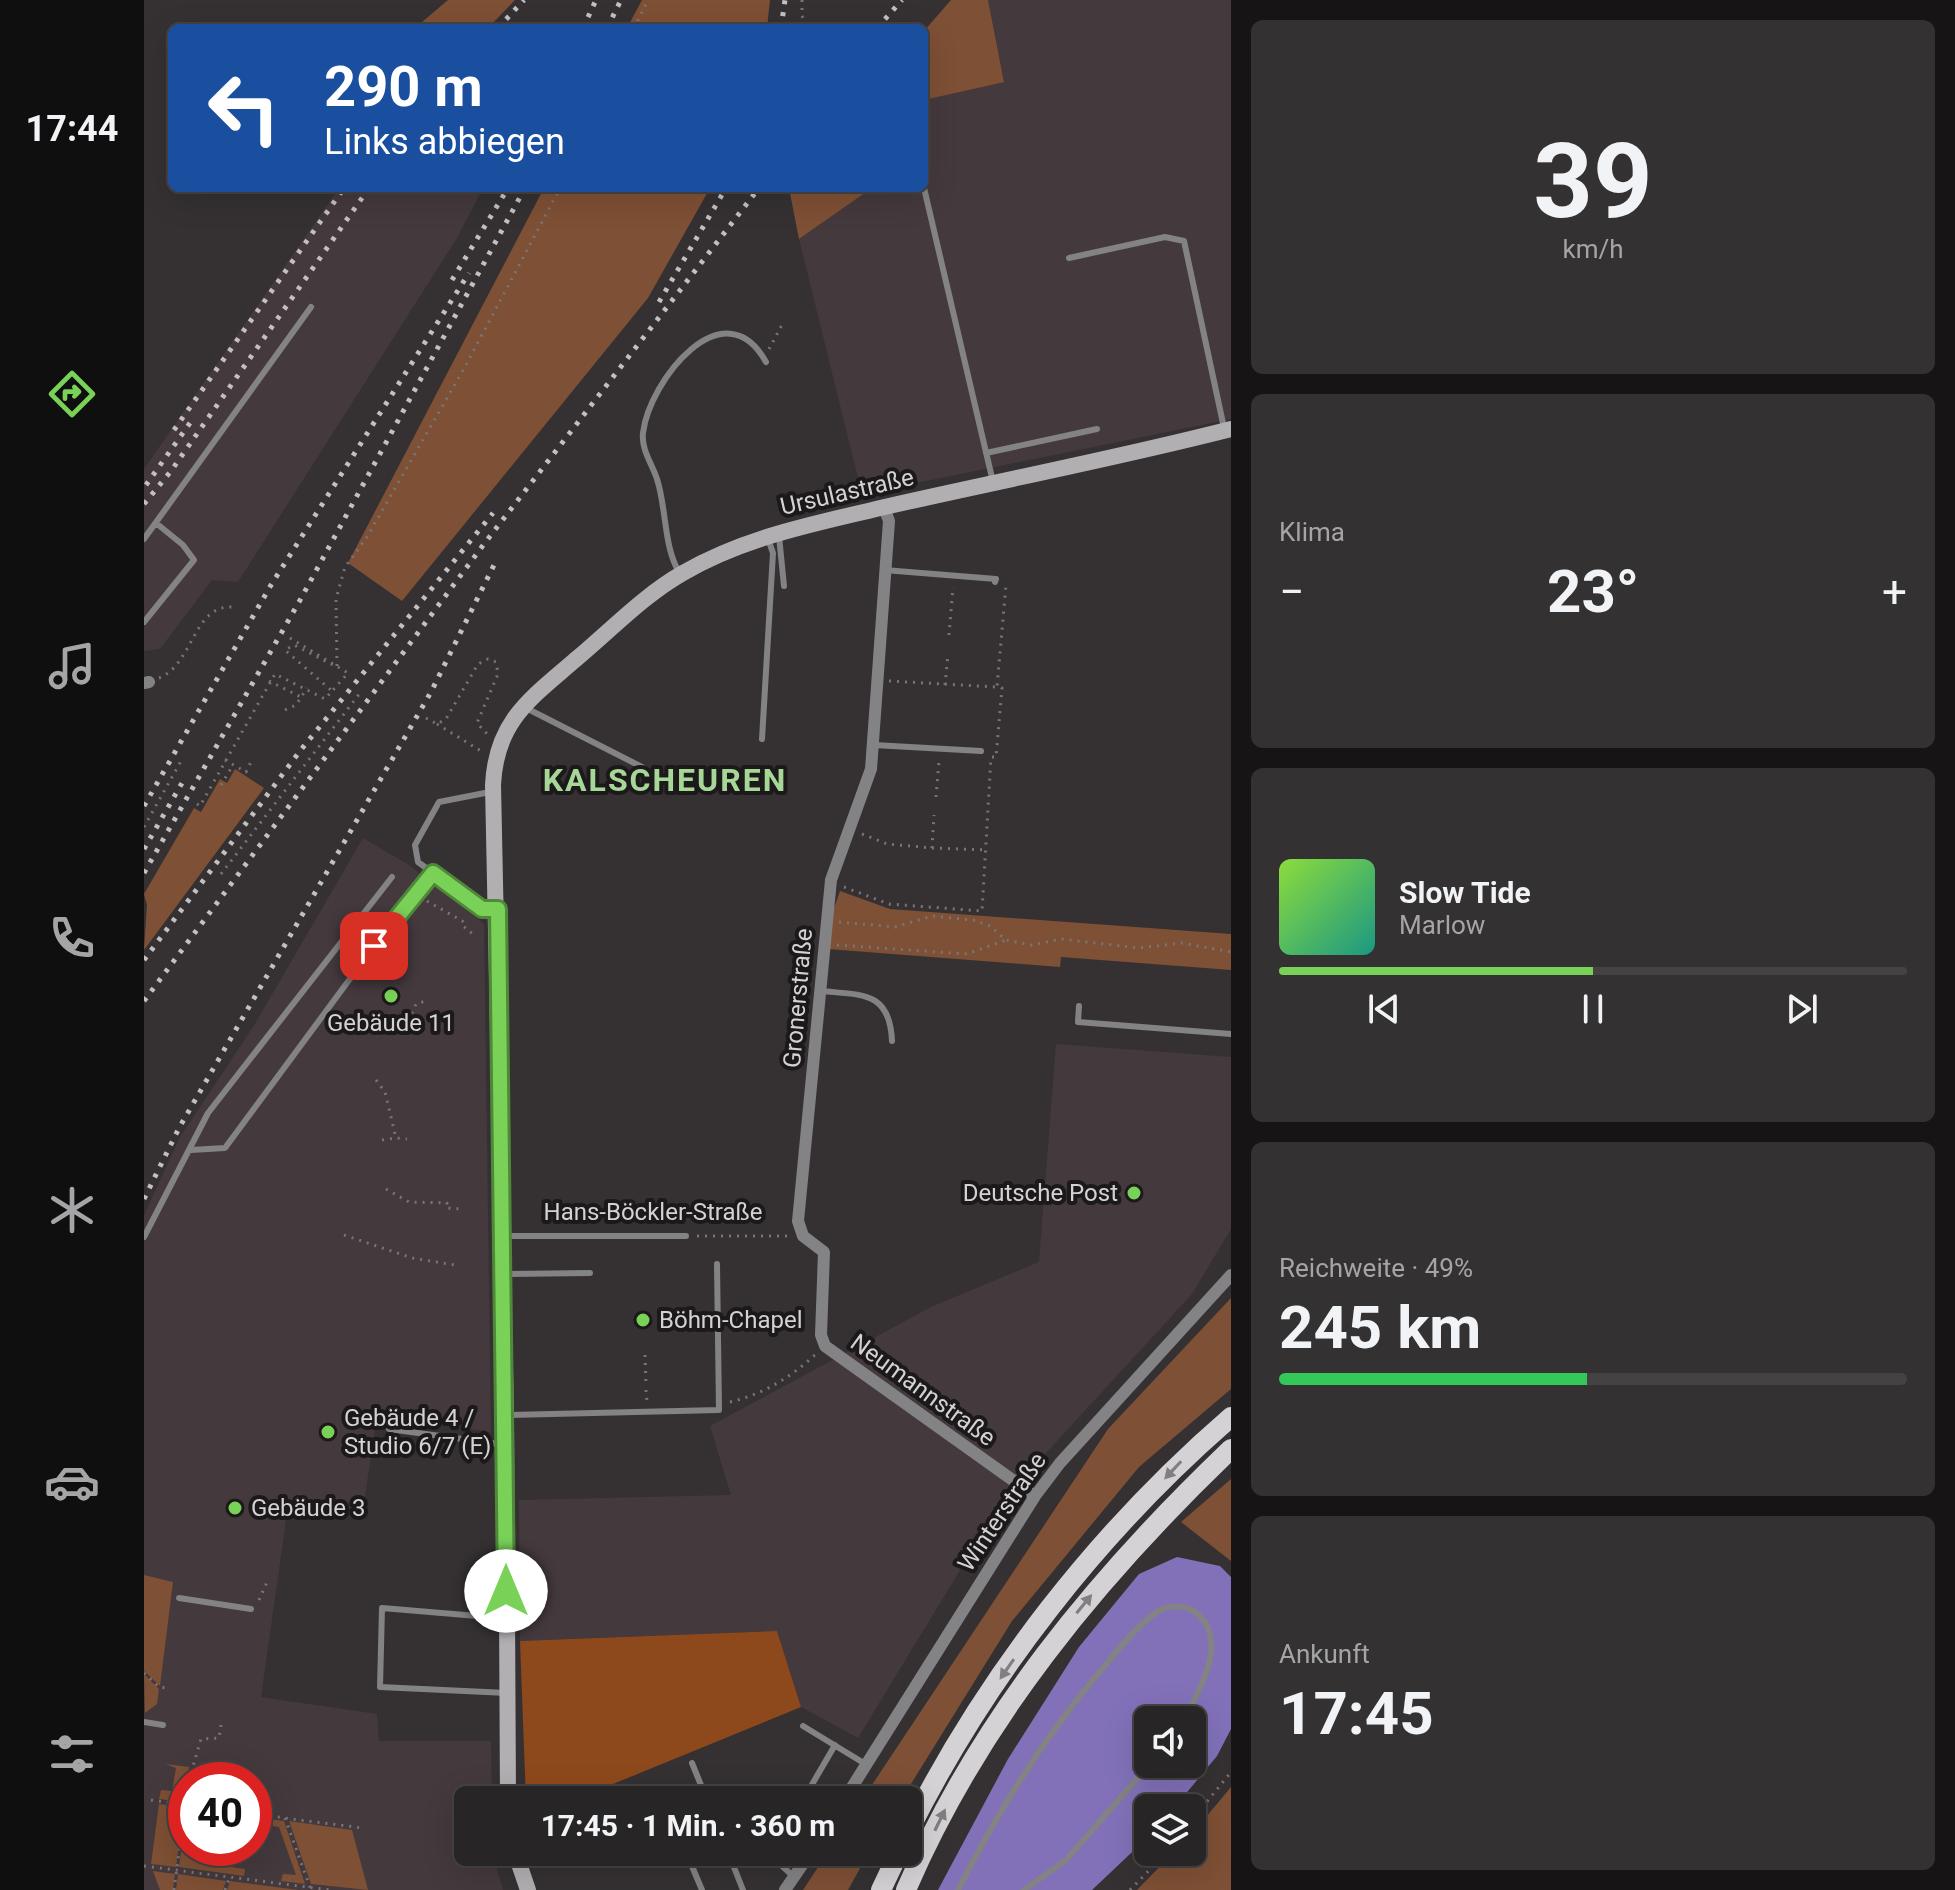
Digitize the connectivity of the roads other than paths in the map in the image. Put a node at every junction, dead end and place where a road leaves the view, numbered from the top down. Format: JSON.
{"nodes":[{"id":1,"x":925,"y":192,"type":"edge"},
{"id":2,"x":1069,"y":258,"type":"dead end"},
{"id":3,"x":311,"y":307,"type":"dead end"},
{"id":4,"x":766,"y":362,"type":"dead end"},
{"id":5,"x":1097,"y":429,"type":"dead end"},
{"id":6,"x":1228,"y":430,"type":"edge"},
{"id":7,"x":986,"y":453,"type":"junction"},
{"id":8,"x":993,"y":482,"type":"junction"},
{"id":9,"x":884,"y":507,"type":"junction"},
{"id":10,"x":156,"y":523,"type":"junction"},
{"id":11,"x":772,"y":534,"type":"junction"},
{"id":12,"x":144,"y":539,"type":"edge"},
{"id":13,"x":884,"y":570,"type":"junction"},
{"id":14,"x":680,"y":574,"type":"junction"},
{"id":15,"x":995,"y":582,"type":"road end"},
{"id":16,"x":784,"y":586,"type":"dead end"},
{"id":17,"x":144,"y":622,"type":"edge"},
{"id":18,"x":523,"y":706,"type":"junction"},
{"id":19,"x":762,"y":739,"type":"dead end"},
{"id":20,"x":871,"y":745,"type":"junction"},
{"id":21,"x":981,"y":751,"type":"road end"},
{"id":22,"x":642,"y":767,"type":"dead end"},
{"id":23,"x":493,"y":788,"type":"junction"},
{"id":24,"x":433,"y":873,"type":"junction"},
{"id":25,"x":392,"y":877,"type":"dead end"},
{"id":26,"x":498,"y":909,"type":"junction"},
{"id":27,"x":821,"y":991,"type":"junction"},
{"id":28,"x":1079,"y":1006,"type":"dead end"},
{"id":29,"x":1231,"y":1034,"type":"edge"},
{"id":30,"x":892,"y":1041,"type":"dead end"},
{"id":31,"x":191,"y":1150,"type":"junction"},
{"id":32,"x":503,"y":1236,"type":"junction"},
{"id":33,"x":686,"y":1236,"type":"road end"},
{"id":34,"x":144,"y":1237,"type":"edge"},
{"id":35,"x":824,"y":1252,"type":"joint"},
{"id":36,"x":717,"y":1264,"type":"dead end"},
{"id":37,"x":590,"y":1273,"type":"dead end"},
{"id":38,"x":503,"y":1274,"type":"junction"},
{"id":39,"x":1231,"y":1275,"type":"edge"},
{"id":40,"x":506,"y":1415,"type":"junction"},
{"id":41,"x":1231,"y":1417,"type":"edge"},
{"id":42,"x":389,"y":1429,"type":"dead end"},
{"id":43,"x":506,"y":1445,"type":"junction"},
{"id":44,"x":1231,"y":1449,"type":"edge"},
{"id":45,"x":1035,"y":1496,"type":"junction"},
{"id":46,"x":179,"y":1598,"type":"dead end"},
{"id":47,"x":251,"y":1609,"type":"road end"},
{"id":48,"x":506,"y":1620,"type":"junction"},
{"id":49,"x":524,"y":1620,"type":"dead end"},
{"id":50,"x":507,"y":1693,"type":"junction"},
{"id":51,"x":1191,"y":1706,"type":"edge"},
{"id":52,"x":144,"y":1722,"type":"edge"},
{"id":53,"x":163,"y":1725,"type":"dead end"},
{"id":54,"x":803,"y":1726,"type":"dead end"},
{"id":55,"x":835,"y":1745,"type":"junction"},
{"id":56,"x":692,"y":1763,"type":"dead end"},
{"id":57,"x":867,"y":1765,"type":"junction"},
{"id":58,"x":1138,"y":1778,"type":"edge"},
{"id":59,"x":508,"y":1786,"type":"edge"},
{"id":60,"x":701,"y":1786,"type":"edge"},
{"id":61,"x":811,"y":1786,"type":"edge"},
{"id":62,"x":853,"y":1786,"type":"edge"},
{"id":63,"x":922,"y":1808,"type":"edge"},
{"id":64,"x":520,"y":1866,"type":"edge"},
{"id":65,"x":692,"y":1866,"type":"edge"},
{"id":66,"x":734,"y":1866,"type":"edge"},
{"id":67,"x":782,"y":1866,"type":"edge"},
{"id":68,"x":802,"y":1866,"type":"edge"},
{"id":69,"x":892,"y":1866,"type":"edge"},
{"id":70,"x":795,"y":1877,"type":"junction"},
{"id":71,"x":528,"y":1890,"type":"edge"},
{"id":72,"x":702,"y":1890,"type":"edge"},
{"id":73,"x":743,"y":1890,"type":"edge"},
{"id":74,"x":785,"y":1890,"type":"edge"},
{"id":75,"x":881,"y":1890,"type":"edge"},
{"id":76,"x":906,"y":1890,"type":"edge"},
{"id":77,"x":958,"y":1890,"type":"edge"},
{"id":78,"x":1024,"y":1890,"type":"edge"}],
"edges":[{"from":1,"to":7,"type":"lane"},
{"from":2,"to":6,"type":"lane"},
{"from":3,"to":10,"type":"lane"},
{"from":4,"to":14,"type":"lane"},
{"from":5,"to":7,"type":"lane"},
{"from":6,"to":8,"type":"street","name":"Ursulastraße"},
{"from":7,"to":8,"type":"lane"},
{"from":8,"to":9,"type":"street","name":"Ursulastraße"},
{"from":9,"to":11,"type":"street","name":"Ursulastraße"},
{"from":9,"to":13,"type":"street","name":"Gronerstraße"},
{"from":10,"to":12,"type":"lane"},
{"from":10,"to":17,"type":"lane"},
{"from":11,"to":14,"type":"street","name":"Ursulastraße"},
{"from":11,"to":16,"type":"lane"},
{"from":11,"to":19,"type":"lane"},
{"from":13,"to":15,"type":"lane"},
{"from":13,"to":20,"type":"street","name":"Gronerstraße"},
{"from":14,"to":18,"type":"street","name":"Ursulastraße"},
{"from":18,"to":22,"type":"lane"},
{"from":18,"to":23,"type":"street","name":"Ursulastraße"},
{"from":20,"to":21,"type":"lane"},
{"from":20,"to":27,"type":"street","name":"Gronerstraße"},
{"from":23,"to":24,"type":"lane"},
{"from":23,"to":26,"type":"street"},
{"from":24,"to":26,"type":"lane"},
{"from":24,"to":31,"type":"lane"},
{"from":25,"to":31,"type":"lane"},
{"from":26,"to":32,"type":"street"},
{"from":27,"to":30,"type":"lane"},
{"from":27,"to":35,"type":"street","name":"Gronerstraße"},
{"from":28,"to":29,"type":"lane"},
{"from":31,"to":34,"type":"lane"},
{"from":32,"to":33,"type":"lane","name":"Hans-Böckler-Straße"},
{"from":32,"to":38,"type":"street"},
{"from":35,"to":45,"type":"street","name":"Neumannstraße"},
{"from":36,"to":40,"type":"lane"},
{"from":37,"to":38,"type":"lane"},
{"from":38,"to":40,"type":"street"},
{"from":39,"to":45,"type":"street","name":"Winterstraße"},
{"from":40,"to":43,"type":"street"},
{"from":41,"to":63,"type":"main road","one_way":true},
{"from":42,"to":43,"type":"lane"},
{"from":43,"to":48,"type":"street"},
{"from":76,"to":44,"type":"main road","one_way":true},
{"from":45,"to":57,"type":"street","name":"Winterstraße"},
{"from":46,"to":47,"type":"lane"},
{"from":48,"to":49,"type":"lane"},
{"from":48,"to":50,"type":"street"},
{"from":48,"to":50,"type":"lane"},
{"from":50,"to":59,"type":"street"},
{"from":51,"to":77,"type":"lane"},
{"from":52,"to":53,"type":"lane"},
{"from":54,"to":55,"type":"lane"},
{"from":55,"to":57,"type":"lane"},
{"from":55,"to":61,"type":"lane"},
{"from":56,"to":60,"type":"lane"},
{"from":57,"to":62,"type":"street","name":"Winterstraße"},
{"from":58,"to":78,"type":"lane"},
{"from":64,"to":71,"type":"street"},
{"from":65,"to":72,"type":"lane"},
{"from":66,"to":73,"type":"lane"},
{"from":67,"to":70,"type":"lane"},
{"from":68,"to":70,"type":"street"},
{"from":69,"to":75,"type":"main road"},
{"from":70,"to":74,"type":"street"}]}
